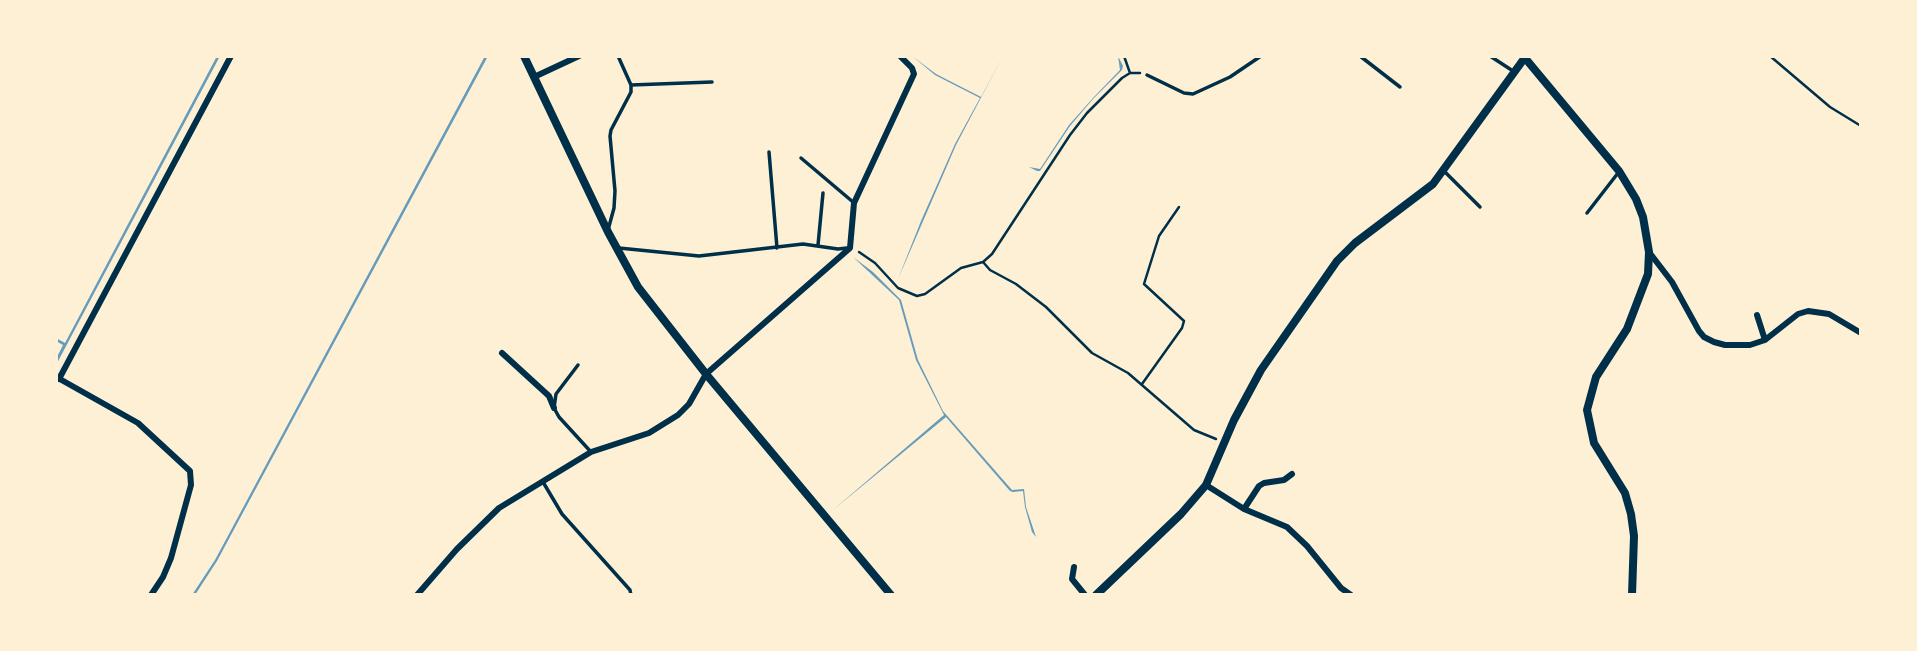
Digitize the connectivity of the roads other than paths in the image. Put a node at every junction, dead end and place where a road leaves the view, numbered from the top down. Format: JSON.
{"nodes":[{"id":1,"x":231,"y":56,"type":"edge"},
{"id":2,"x":524,"y":56,"type":"edge"},
{"id":3,"x":579,"y":56,"type":"edge"},
{"id":4,"x":618,"y":56,"type":"edge"},
{"id":5,"x":900,"y":56,"type":"edge"},
{"id":6,"x":1261,"y":56,"type":"edge"},
{"id":7,"x":1360,"y":56,"type":"edge"},
{"id":8,"x":1490,"y":56,"type":"edge"},
{"id":9,"x":1525,"y":57,"type":"edge"},
{"id":10,"x":1515,"y":72,"type":"junction"},
{"id":11,"x":1147,"y":75,"type":"road end"},
{"id":12,"x":534,"y":77,"type":"junction"},
{"id":13,"x":712,"y":82,"type":"dead end"},
{"id":14,"x":631,"y":85,"type":"junction"},
{"id":15,"x":1399,"y":87,"type":"dead end"},
{"id":16,"x":769,"y":152,"type":"dead end"},
{"id":17,"x":802,"y":158,"type":"dead end"},
{"id":18,"x":1444,"y":170,"type":"junction"},
{"id":19,"x":1619,"y":171,"type":"junction"},
{"id":20,"x":823,"y":193,"type":"dead end"},
{"id":21,"x":854,"y":203,"type":"junction"},
{"id":22,"x":1479,"y":207,"type":"dead end"},
{"id":23,"x":1587,"y":213,"type":"dead end"},
{"id":24,"x":608,"y":232,"type":"junction"},
{"id":25,"x":818,"y":245,"type":"junction"},
{"id":26,"x":616,"y":247,"type":"junction"},
{"id":27,"x":776,"y":248,"type":"junction"},
{"id":28,"x":850,"y":248,"type":"junction"},
{"id":29,"x":1649,"y":252,"type":"junction"},
{"id":30,"x":1757,"y":315,"type":"dead end"},
{"id":31,"x":1861,"y":332,"type":"edge"},
{"id":32,"x":1765,"y":340,"type":"junction"},
{"id":33,"x":502,"y":353,"type":"dead end"},
{"id":34,"x":578,"y":365,"type":"dead end"},
{"id":35,"x":706,"y":374,"type":"junction"},
{"id":36,"x":58,"y":378,"type":"edge"},
{"id":37,"x":554,"y":408,"type":"junction"},
{"id":38,"x":591,"y":452,"type":"junction"},
{"id":39,"x":1292,"y":474,"type":"dead end"},
{"id":40,"x":542,"y":480,"type":"junction"},
{"id":41,"x":1206,"y":485,"type":"junction"},
{"id":42,"x":1244,"y":509,"type":"junction"},
{"id":43,"x":1074,"y":567,"type":"dead end"},
{"id":44,"x":151,"y":595,"type":"edge"},
{"id":45,"x":417,"y":595,"type":"edge"},
{"id":46,"x":631,"y":595,"type":"edge"},
{"id":47,"x":891,"y":595,"type":"edge"},
{"id":48,"x":1085,"y":595,"type":"edge"},
{"id":49,"x":1096,"y":595,"type":"edge"},
{"id":50,"x":1352,"y":595,"type":"edge"},
{"id":51,"x":1632,"y":595,"type":"edge"}],
"edges":[{"from":1,"to":36,"type":"street"},
{"from":2,"to":12,"type":"street"},
{"from":3,"to":12,"type":"street"},
{"from":4,"to":14,"type":"lane"},
{"from":5,"to":21,"type":"street"},
{"from":6,"to":11,"type":"lane"},
{"from":7,"to":15,"type":"lane"},
{"from":8,"to":10,"type":"lane"},
{"from":9,"to":10,"type":"street"},
{"from":9,"to":19,"type":"street"},
{"from":10,"to":18,"type":"street"},
{"from":12,"to":24,"type":"street"},
{"from":13,"to":14,"type":"lane"},
{"from":14,"to":24,"type":"lane"},
{"from":16,"to":27,"type":"lane"},
{"from":17,"to":21,"type":"lane"},
{"from":18,"to":22,"type":"lane"},
{"from":18,"to":41,"type":"street"},
{"from":19,"to":23,"type":"lane"},
{"from":19,"to":29,"type":"street"},
{"from":20,"to":25,"type":"lane"},
{"from":21,"to":28,"type":"street"},
{"from":24,"to":26,"type":"street"},
{"from":25,"to":27,"type":"lane"},
{"from":25,"to":28,"type":"lane"},
{"from":26,"to":27,"type":"lane"},
{"from":26,"to":35,"type":"street"},
{"from":28,"to":35,"type":"street"},
{"from":29,"to":32,"type":"street"},
{"from":29,"to":51,"type":"street"},
{"from":30,"to":32,"type":"street"},
{"from":31,"to":32,"type":"street"},
{"from":33,"to":37,"type":"street"},
{"from":34,"to":37,"type":"lane"},
{"from":35,"to":38,"type":"street"},
{"from":35,"to":47,"type":"street"},
{"from":36,"to":44,"type":"street"},
{"from":37,"to":38,"type":"lane"},
{"from":38,"to":40,"type":"street"},
{"from":39,"to":42,"type":"street"},
{"from":40,"to":45,"type":"street"},
{"from":40,"to":46,"type":"lane"},
{"from":41,"to":42,"type":"street"},
{"from":41,"to":49,"type":"street"},
{"from":42,"to":50,"type":"street"},
{"from":43,"to":48,"type":"street"}]}
